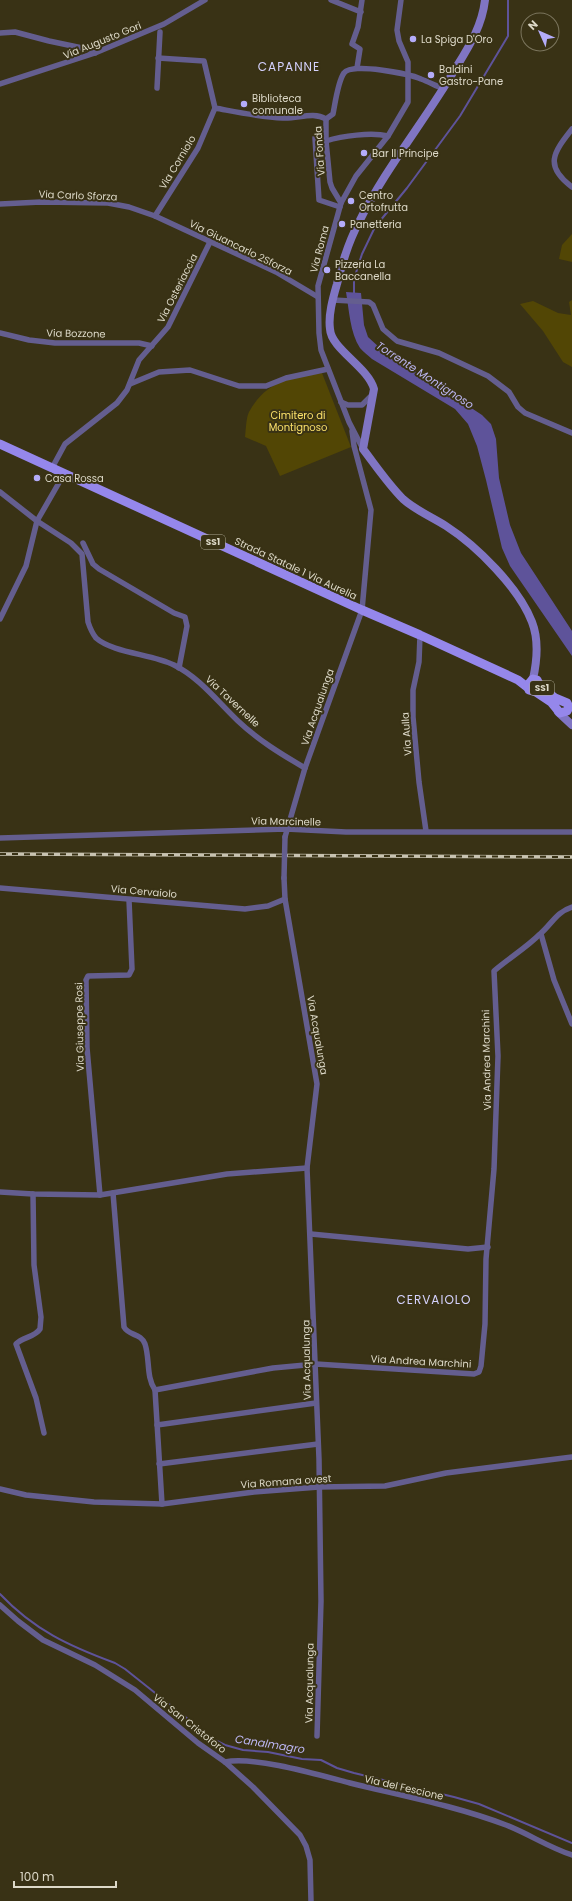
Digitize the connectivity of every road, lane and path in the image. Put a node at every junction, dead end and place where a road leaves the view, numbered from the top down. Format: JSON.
{"nodes":[{"id":1,"x":205,"y":0,"type":"edge"},
{"id":2,"x":330,"y":0,"type":"edge"},
{"id":3,"x":362,"y":0,"type":"edge"},
{"id":4,"x":401,"y":0,"type":"edge"},
{"id":5,"x":485,"y":0,"type":"edge"},
{"id":6,"x":361,"y":12,"type":"junction"},
{"id":7,"x":160,"y":32,"type":"dead end"},
{"id":8,"x":0,"y":34,"type":"edge"},
{"id":9,"x":95,"y":53,"type":"junction"},
{"id":10,"x":158,"y":58,"type":"junction"},
{"id":11,"x":357,"y":68,"type":"junction"},
{"id":12,"x":408,"y":76,"type":"junction"},
{"id":13,"x":0,"y":84,"type":"edge"},
{"id":14,"x":157,"y":88,"type":"dead end"},
{"id":15,"x":444,"y":89,"type":"junction"},
{"id":16,"x":215,"y":108,"type":"junction"},
{"id":17,"x":326,"y":119,"type":"junction"},
{"id":18,"x":572,"y":129,"type":"edge"},
{"id":19,"x":388,"y":136,"type":"junction"},
{"id":20,"x":315,"y":138,"type":"dead end"},
{"id":21,"x":326,"y":141,"type":"junction"},
{"id":22,"x":330,"y":177,"type":"junction"},
{"id":23,"x":317,"y":179,"type":"junction"},
{"id":24,"x":572,"y":187,"type":"edge"},
{"id":25,"x":0,"y":204,"type":"edge"},
{"id":26,"x":341,"y":205,"type":"junction"},
{"id":27,"x":154,"y":216,"type":"junction"},
{"id":28,"x":210,"y":242,"type":"junction"},
{"id":29,"x":318,"y":297,"type":"junction"},
{"id":30,"x":336,"y":300,"type":"junction"},
{"id":31,"x":0,"y":333,"type":"edge"},
{"id":32,"x":152,"y":346,"type":"junction"},
{"id":33,"x":328,"y":369,"type":"junction"},
{"id":34,"x":130,"y":384,"type":"junction"},
{"id":35,"x":373,"y":394,"type":"junction"},
{"id":36,"x":342,"y":402,"type":"junction"},
{"id":37,"x":351,"y":426,"type":"junction"},
{"id":38,"x":572,"y":433,"type":"edge"},
{"id":39,"x":0,"y":444,"type":"edge"},
{"id":40,"x":363,"y":449,"type":"junction"},
{"id":41,"x":52,"y":468,"type":"junction"},
{"id":42,"x":64,"y":474,"type":"junction"},
{"id":43,"x":0,"y":492,"type":"edge"},
{"id":44,"x":37,"y":521,"type":"junction"},
{"id":45,"x":83,"y":543,"type":"dead end"},
{"id":46,"x":362,"y":610,"type":"junction"},
{"id":47,"x":0,"y":620,"type":"edge"},
{"id":48,"x":420,"y":635,"type":"junction"},
{"id":49,"x":536,"y":658,"type":"junction"},
{"id":50,"x":178,"y":668,"type":"junction"},
{"id":51,"x":530,"y":682,"type":"junction"},
{"id":52,"x":540,"y":686,"type":"junction"},
{"id":53,"x":567,"y":710,"type":"edge"},
{"id":54,"x":572,"y":725,"type":"edge"},
{"id":55,"x":305,"y":768,"type":"junction"},
{"id":56,"x":286,"y":829,"type":"junction"},
{"id":57,"x":426,"y":831,"type":"junction"},
{"id":58,"x":572,"y":832,"type":"edge"},
{"id":59,"x":0,"y":838,"type":"edge"},
{"id":60,"x":0,"y":888,"type":"edge"},
{"id":61,"x":285,"y":899,"type":"junction"},
{"id":62,"x":130,"y":900,"type":"junction"},
{"id":63,"x":572,"y":907,"type":"edge"},
{"id":64,"x":541,"y":934,"type":"junction"},
{"id":65,"x":572,"y":1024,"type":"edge"},
{"id":66,"x":307,"y":1168,"type":"junction"},
{"id":67,"x":0,"y":1192,"type":"edge"},
{"id":68,"x":113,"y":1193,"type":"junction"},
{"id":69,"x":33,"y":1194,"type":"junction"},
{"id":70,"x":100,"y":1195,"type":"junction"},
{"id":71,"x":311,"y":1234,"type":"junction"},
{"id":72,"x":488,"y":1247,"type":"junction"},
{"id":73,"x":316,"y":1364,"type":"junction"},
{"id":74,"x":155,"y":1390,"type":"junction"},
{"id":75,"x":316,"y":1403,"type":"junction"},
{"id":76,"x":157,"y":1425,"type":"junction"},
{"id":77,"x":44,"y":1433,"type":"dead end"},
{"id":78,"x":318,"y":1444,"type":"junction"},
{"id":79,"x":572,"y":1457,"type":"edge"},
{"id":80,"x":159,"y":1464,"type":"junction"},
{"id":81,"x":319,"y":1487,"type":"junction"},
{"id":82,"x":0,"y":1489,"type":"edge"},
{"id":83,"x":162,"y":1504,"type":"junction"},
{"id":84,"x":0,"y":1605,"type":"edge"},
{"id":85,"x":317,"y":1736,"type":"dead end"},
{"id":86,"x":225,"y":1762,"type":"junction"},
{"id":87,"x":572,"y":1855,"type":"edge"},
{"id":88,"x":311,"y":1901,"type":"edge"}],
"edges":[{"from":1,"to":9,"type":"street","name":"Via Augusto Gori"},
{"from":2,"to":6,"type":"street"},
{"from":3,"to":6,"type":"street"},
{"from":4,"to":12,"type":"street","name":"Via Roma"},
{"from":5,"to":15,"type":"street"},
{"from":6,"to":11,"type":"street"},
{"from":7,"to":10,"type":"street"},
{"from":8,"to":9,"type":"street"},
{"from":9,"to":13,"type":"street","name":"Via Augusto Gori"},
{"from":10,"to":14,"type":"street"},
{"from":10,"to":16,"type":"street"},
{"from":11,"to":12,"type":"street"},
{"from":11,"to":17,"type":"street"},
{"from":12,"to":15,"type":"street"},
{"from":12,"to":19,"type":"street","name":"Via Roma"},
{"from":15,"to":30,"type":"street"},
{"from":16,"to":17,"type":"street"},
{"from":16,"to":27,"type":"street","name":"Via Corniolo"},
{"from":17,"to":21,"type":"street","name":"Via Fonda"},
{"from":18,"to":24,"type":"street"},
{"from":19,"to":21,"type":"street"},
{"from":19,"to":26,"type":"street","name":"Via Roma"},
{"from":20,"to":23,"type":"street"},
{"from":21,"to":22,"type":"street","name":"Via Fonda"},
{"from":22,"to":23,"type":"street"},
{"from":22,"to":26,"type":"street","name":"Via Fonda"},
{"from":23,"to":26,"type":"street"},
{"from":25,"to":27,"type":"street","name":"Via Carlo Sforza"},
{"from":26,"to":29,"type":"street","name":"Via Roma"},
{"from":27,"to":28,"type":"street","name":"Via Giuancarlo 2Sforza"},
{"from":28,"to":29,"type":"street","name":"Via Giuancarlo 2Sforza"},
{"from":28,"to":32,"type":"street","name":"Via Osteriaccia"},
{"from":29,"to":33,"type":"street","name":"Via Roma"},
{"from":30,"to":35,"type":"street"},
{"from":30,"to":38,"type":"street"},
{"from":31,"to":32,"type":"street","name":"Via Bozzone"},
{"from":32,"to":34,"type":"street","name":"Via Osteriaccia"},
{"from":33,"to":34,"type":"street"},
{"from":33,"to":36,"type":"street","name":"Via Roma"},
{"from":34,"to":41,"type":"street","name":"Via Osteriaccia"},
{"from":35,"to":36,"type":"street"},
{"from":35,"to":40,"type":"street"},
{"from":36,"to":37,"type":"street","name":"Via Roma"},
{"from":37,"to":40,"type":"street"},
{"from":37,"to":46,"type":"street","name":"Via Acqualunga"},
{"from":39,"to":41,"type":"main road","name":"Strada Statale 1 Via Aurelia","number":"SS1"},
{"from":40,"to":49,"type":"street"},
{"from":41,"to":42,"type":"main road","name":"Strada Statale 1 Via Aurelia","number":"SS1"},
{"from":42,"to":44,"type":"street"},
{"from":42,"to":46,"type":"main road","name":"Strada Statale 1 Via Aurelia","number":"SS1"},
{"from":43,"to":44,"type":"street","name":"Via Tavernelle"},
{"from":44,"to":47,"type":"street"},
{"from":44,"to":50,"type":"street","name":"Via Tavernelle"},
{"from":45,"to":50,"type":"street"},
{"from":46,"to":48,"type":"main road","name":"Strada Statale 1 Via Aurelia","number":"SS1"},
{"from":46,"to":55,"type":"street","name":"Via Acqualunga"},
{"from":48,"to":51,"type":"main road","name":"Strada Statale 1 Via Aurelia","number":"SS1"},
{"from":48,"to":57,"type":"street","name":"Via Aulla"},
{"from":49,"to":51,"type":"street"},
{"from":49,"to":52,"type":"street"},
{"from":50,"to":55,"type":"street","name":"Via Tavernelle"},
{"from":51,"to":52,"type":"main road","number":"SS1"},
{"from":51,"to":53,"type":"main road","name":"Strada Statale 1 Via Aurelia","number":"SS1"},
{"from":52,"to":53,"type":"main road","number":"SS1"},
{"from":53,"to":54,"type":"street"},
{"from":55,"to":56,"type":"street","name":"Via Acqualunga"},
{"from":56,"to":57,"type":"street","name":"Via Marcinelle"},
{"from":56,"to":59,"type":"street","name":"Via Marcinelle"},
{"from":56,"to":61,"type":"street","name":"Via Acqualunga","bridge":true},
{"from":57,"to":58,"type":"street","name":"Via Marcinelle"},
{"from":60,"to":62,"type":"street","name":"Via Cervaiolo"},
{"from":61,"to":62,"type":"street","name":"Via Cervaiolo"},
{"from":61,"to":66,"type":"street","name":"Via Acqualunga"},
{"from":62,"to":70,"type":"street","name":"Via Giuseppe Rosi"},
{"from":63,"to":64,"type":"street"},
{"from":64,"to":65,"type":"street"},
{"from":64,"to":72,"type":"street","name":"Via Andrea Marchini"},
{"from":66,"to":68,"type":"street"},
{"from":66,"to":71,"type":"street","name":"Via Acqualunga"},
{"from":67,"to":69,"type":"street"},
{"from":68,"to":70,"type":"street"},
{"from":68,"to":74,"type":"street"},
{"from":69,"to":70,"type":"street"},
{"from":69,"to":77,"type":"street"},
{"from":71,"to":72,"type":"street"},
{"from":71,"to":73,"type":"street","name":"Via Acqualunga"},
{"from":72,"to":73,"type":"street","name":"Via Andrea Marchini"},
{"from":73,"to":74,"type":"street","name":"Via Andrea Marchini"},
{"from":73,"to":75,"type":"street","name":"Via Acqualunga"},
{"from":74,"to":76,"type":"street"},
{"from":75,"to":76,"type":"street"},
{"from":75,"to":78,"type":"street","name":"Via Acqualunga"},
{"from":76,"to":80,"type":"street"},
{"from":78,"to":80,"type":"street"},
{"from":78,"to":81,"type":"street","name":"Via Acqualunga"},
{"from":79,"to":81,"type":"street","name":"Via Romana ovest"},
{"from":80,"to":83,"type":"street"},
{"from":81,"to":83,"type":"street","name":"Via Romana ovest"},
{"from":81,"to":85,"type":"street","name":"Via Acqualunga"},
{"from":82,"to":83,"type":"street","name":"Via Romana ovest"},
{"from":84,"to":86,"type":"street","name":"Via San Cristoforo"},
{"from":86,"to":87,"type":"street","name":"Via del Fescione"},
{"from":86,"to":88,"type":"street","name":"Via San Cristoforo"}]}
